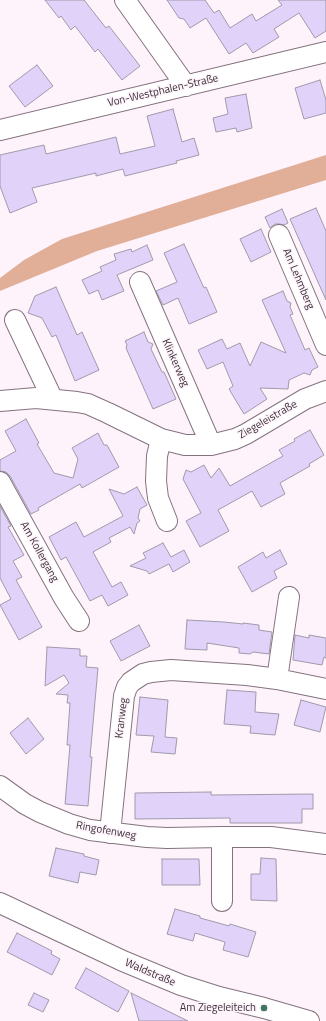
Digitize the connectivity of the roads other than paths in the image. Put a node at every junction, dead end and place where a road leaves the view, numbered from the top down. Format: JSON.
{"nodes":[{"id":1,"x":125,"y":0,"type":"edge"},
{"id":2,"x":326,"y":52,"type":"edge"},
{"id":3,"x":186,"y":86,"type":"junction"},
{"id":4,"x":0,"y":130,"type":"edge"},
{"id":5,"x":279,"y":235,"type":"dead end"},
{"id":6,"x":140,"y":282,"type":"dead end"},
{"id":7,"x":15,"y":320,"type":"dead end"},
{"id":8,"x":326,"y":345,"type":"edge"},
{"id":9,"x":326,"y":391,"type":"edge"},
{"id":10,"x":52,"y":398,"type":"junction"},
{"id":11,"x":0,"y":401,"type":"edge"},
{"id":12,"x":161,"y":439,"type":"junction"},
{"id":13,"x":211,"y":445,"type":"junction"},
{"id":14,"x":0,"y":482,"type":"edge"},
{"id":15,"x":167,"y":521,"type":"dead end"},
{"id":16,"x":289,"y":597,"type":"dead end"},
{"id":17,"x":79,"y":621,"type":"dead end"},
{"id":18,"x":277,"y":679,"type":"junction"},
{"id":19,"x":326,"y":689,"type":"edge"},
{"id":20,"x":0,"y":786,"type":"edge"},
{"id":21,"x":110,"y":833,"type":"junction"},
{"id":22,"x":222,"y":837,"type":"junction"},
{"id":23,"x":326,"y":844,"type":"edge"},
{"id":24,"x":222,"y":901,"type":"dead end"},
{"id":25,"x":0,"y":902,"type":"edge"},
{"id":26,"x":309,"y":1021,"type":"edge"}],
"edges":[{"from":1,"to":3,"type":"street"},
{"from":2,"to":3,"type":"street","name":"Von-Westphalen-Straße"},
{"from":3,"to":4,"type":"street","name":"Von-Westphalen-Straße"},
{"from":5,"to":8,"type":"street","name":"Am Lehmberg"},
{"from":6,"to":13,"type":"street","name":"Klinkerweg"},
{"from":7,"to":10,"type":"street"},
{"from":9,"to":13,"type":"street","name":"Ziegeleistraße"},
{"from":10,"to":11,"type":"street","name":"Ziegeleistraße"},
{"from":10,"to":12,"type":"street","name":"Ziegeleistraße"},
{"from":12,"to":13,"type":"street","name":"Ziegeleistraße"},
{"from":12,"to":15,"type":"street"},
{"from":14,"to":17,"type":"street","name":"Am Kollergang"},
{"from":16,"to":18,"type":"street"},
{"from":18,"to":19,"type":"street","name":"Kranweg"},
{"from":18,"to":21,"type":"street","name":"Kranweg"},
{"from":20,"to":21,"type":"street","name":"Ringofenweg"},
{"from":21,"to":22,"type":"street","name":"Ringofenweg"},
{"from":22,"to":23,"type":"street","name":"Ringofenweg"},
{"from":22,"to":24,"type":"street"},
{"from":25,"to":26,"type":"street","name":"Waldstraße"}]}
